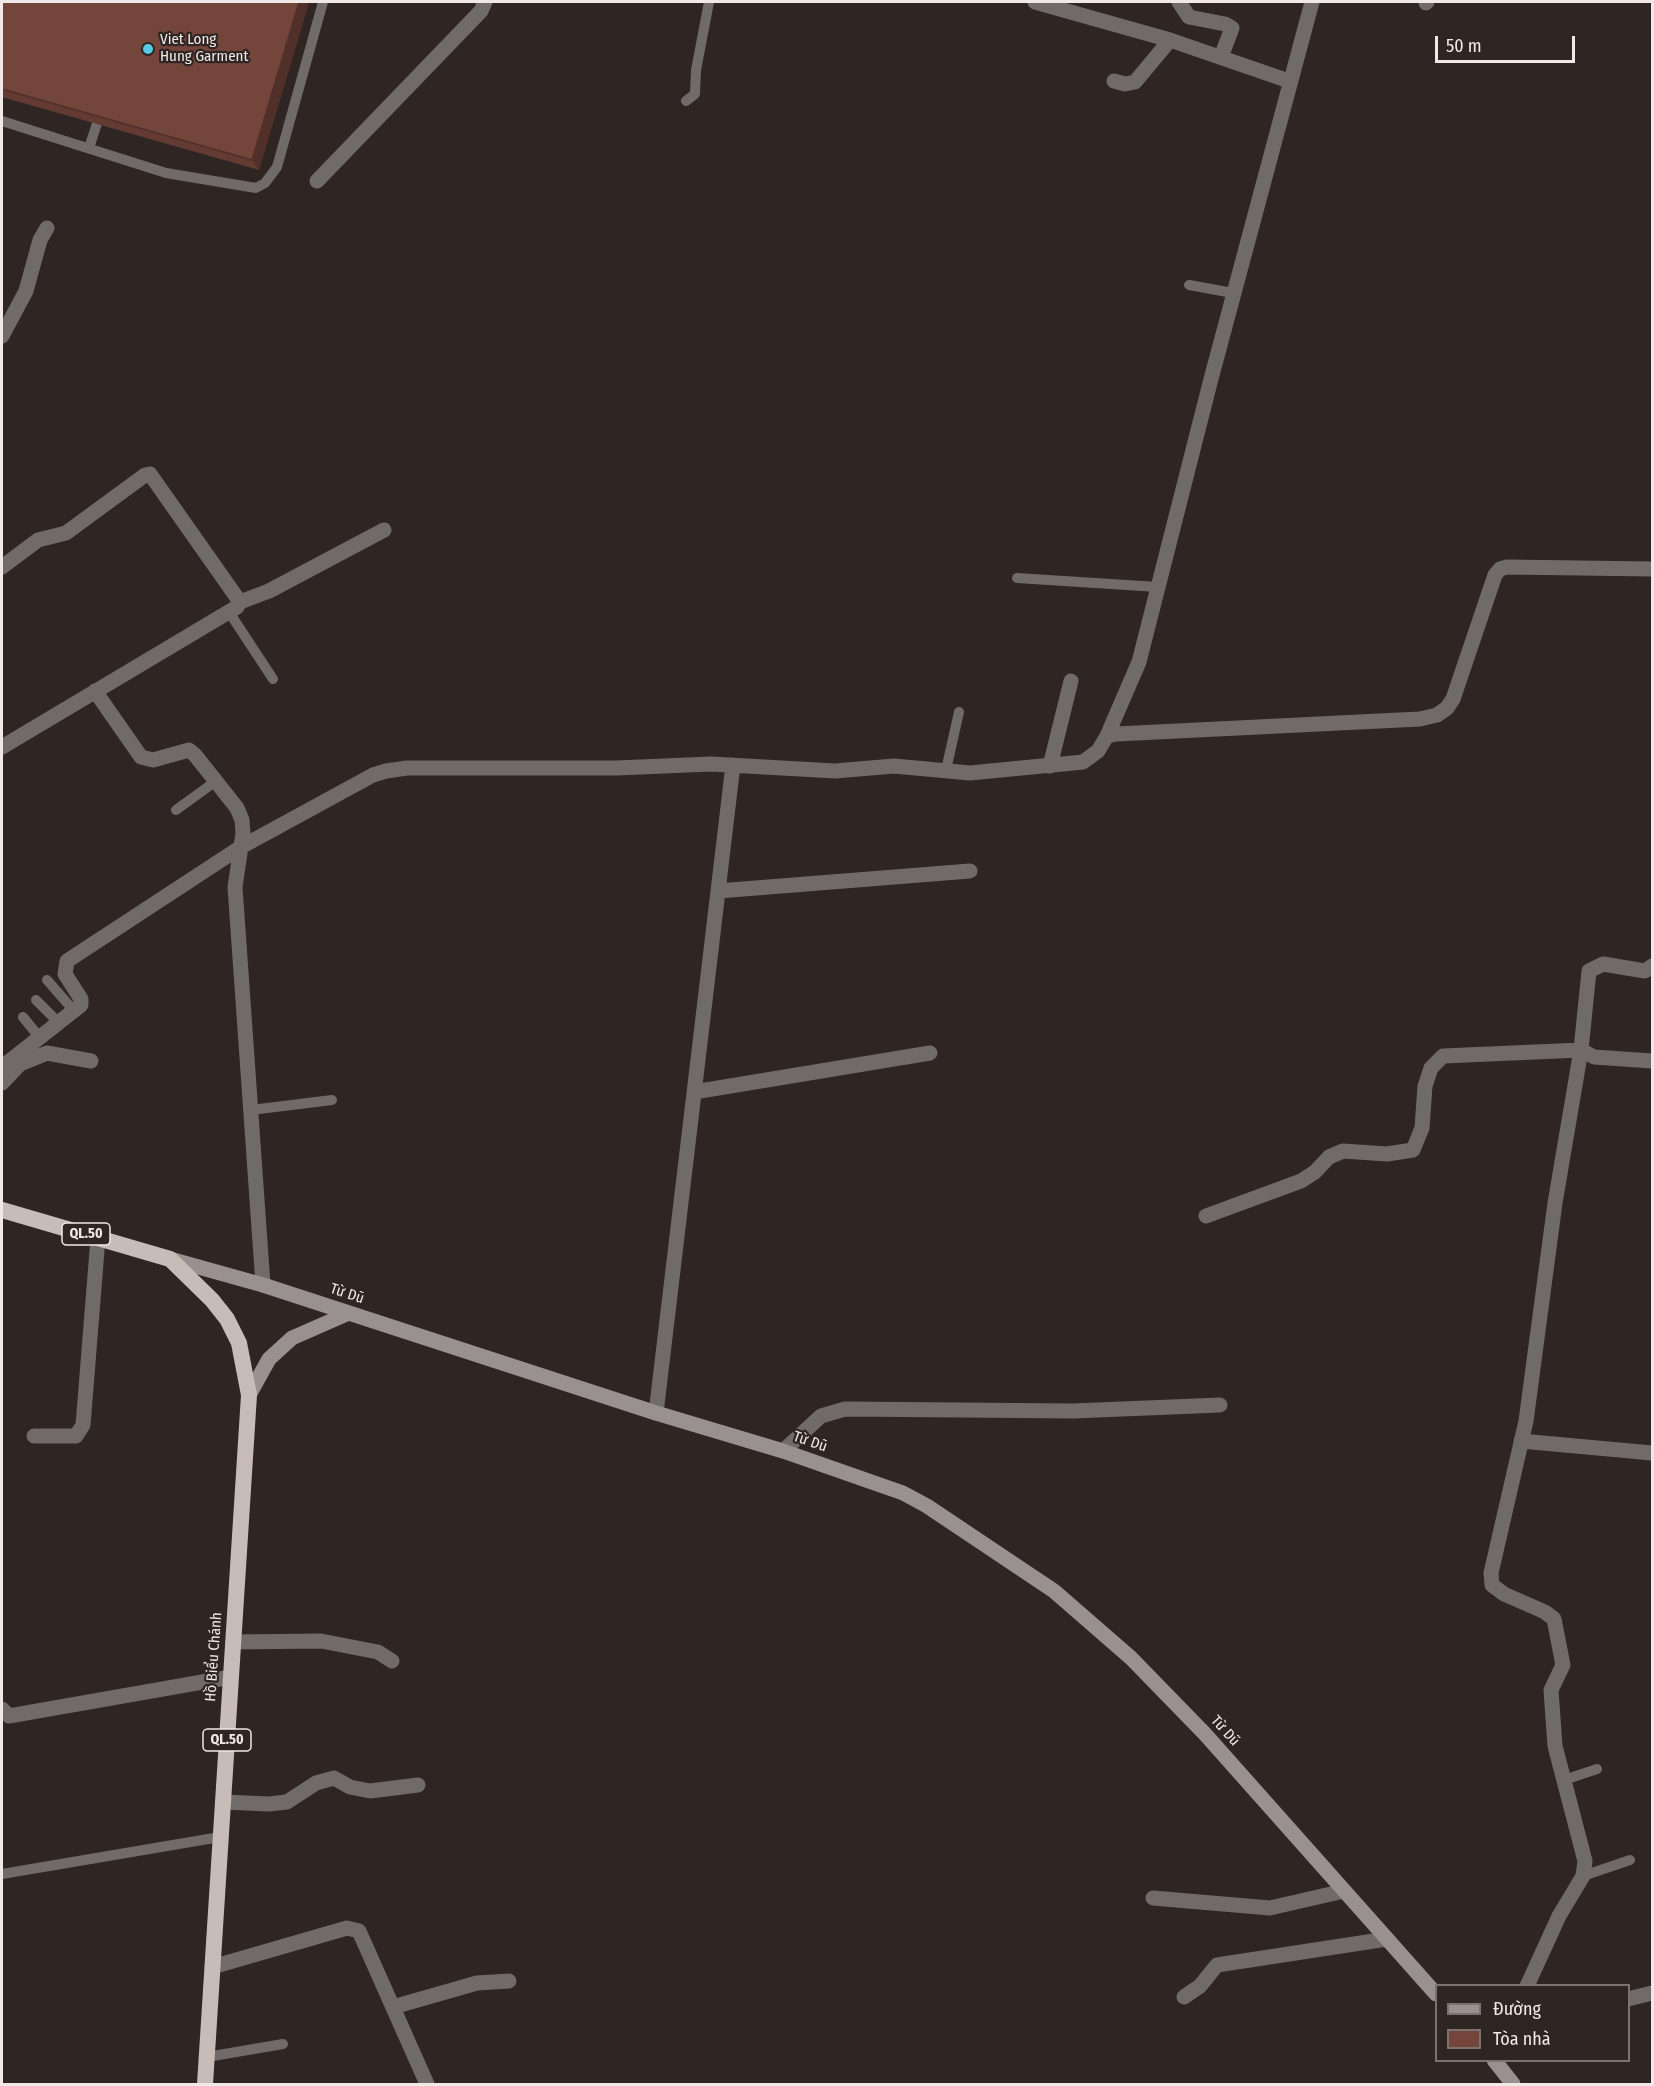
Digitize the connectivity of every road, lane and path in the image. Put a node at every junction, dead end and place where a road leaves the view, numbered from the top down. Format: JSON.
{"nodes":[{"id":1,"x":323,"y":2,"type":"edge"},
{"id":2,"x":485,"y":2,"type":"edge"},
{"id":3,"x":709,"y":2,"type":"edge"},
{"id":4,"x":1035,"y":2,"type":"edge"},
{"id":5,"x":1179,"y":2,"type":"edge"},
{"id":6,"x":1312,"y":2,"type":"edge"},
{"id":7,"x":1170,"y":40,"type":"junction"},
{"id":8,"x":1221,"y":57,"type":"junction"},
{"id":9,"x":1114,"y":81,"type":"dead end"},
{"id":10,"x":1289,"y":81,"type":"junction"},
{"id":11,"x":686,"y":101,"type":"dead end"},
{"id":12,"x":104,"y":103,"type":"edge"},
{"id":13,"x":2,"y":121,"type":"edge"},
{"id":14,"x":89,"y":148,"type":"junction"},
{"id":15,"x":317,"y":181,"type":"dead end"},
{"id":16,"x":47,"y":228,"type":"dead end"},
{"id":17,"x":1189,"y":285,"type":"dead end"},
{"id":18,"x":1233,"y":293,"type":"junction"},
{"id":19,"x":2,"y":336,"type":"edge"},
{"id":20,"x":384,"y":530,"type":"dead end"},
{"id":21,"x":2,"y":567,"type":"edge"},
{"id":22,"x":1653,"y":569,"type":"edge"},
{"id":23,"x":1017,"y":578,"type":"dead end"},
{"id":24,"x":1158,"y":587,"type":"junction"},
{"id":25,"x":235,"y":607,"type":"junction"},
{"id":26,"x":273,"y":679,"type":"dead end"},
{"id":27,"x":1071,"y":681,"type":"dead end"},
{"id":28,"x":95,"y":692,"type":"junction"},
{"id":29,"x":959,"y":712,"type":"dead end"},
{"id":30,"x":1117,"y":735,"type":"junction"},
{"id":31,"x":2,"y":747,"type":"edge"},
{"id":32,"x":733,"y":765,"type":"junction"},
{"id":33,"x":1050,"y":766,"type":"junction"},
{"id":34,"x":946,"y":770,"type":"junction"},
{"id":35,"x":216,"y":781,"type":"junction"},
{"id":36,"x":176,"y":810,"type":"dead end"},
{"id":37,"x":241,"y":847,"type":"junction"},
{"id":38,"x":970,"y":871,"type":"dead end"},
{"id":39,"x":718,"y":891,"type":"junction"},
{"id":40,"x":1653,"y":966,"type":"edge"},
{"id":41,"x":47,"y":980,"type":"dead end"},
{"id":42,"x":36,"y":1000,"type":"dead end"},
{"id":43,"x":75,"y":1012,"type":"junction"},
{"id":44,"x":23,"y":1017,"type":"dead end"},
{"id":45,"x":60,"y":1024,"type":"junction"},
{"id":46,"x":40,"y":1038,"type":"junction"},
{"id":47,"x":1581,"y":1050,"type":"junction"},
{"id":48,"x":930,"y":1053,"type":"dead end"},
{"id":49,"x":91,"y":1061,"type":"dead end"},
{"id":50,"x":1653,"y":1061,"type":"edge"},
{"id":51,"x":2,"y":1067,"type":"edge"},
{"id":52,"x":2,"y":1083,"type":"edge"},
{"id":53,"x":694,"y":1092,"type":"junction"},
{"id":54,"x":332,"y":1100,"type":"dead end"},
{"id":55,"x":251,"y":1110,"type":"junction"},
{"id":56,"x":2,"y":1210,"type":"edge"},
{"id":57,"x":1206,"y":1216,"type":"dead end"},
{"id":58,"x":98,"y":1238,"type":"junction"},
{"id":59,"x":170,"y":1259,"type":"junction"},
{"id":60,"x":263,"y":1286,"type":"junction"},
{"id":61,"x":349,"y":1313,"type":"junction"},
{"id":62,"x":249,"y":1395,"type":"junction"},
{"id":63,"x":1220,"y":1405,"type":"dead end"},
{"id":64,"x":656,"y":1413,"type":"junction"},
{"id":65,"x":34,"y":1436,"type":"dead end"},
{"id":66,"x":1521,"y":1441,"type":"junction"},
{"id":67,"x":783,"y":1451,"type":"junction"},
{"id":68,"x":1653,"y":1453,"type":"edge"},
{"id":69,"x":233,"y":1642,"type":"junction"},
{"id":70,"x":392,"y":1661,"type":"dead end"},
{"id":71,"x":231,"y":1677,"type":"junction"},
{"id":72,"x":2,"y":1709,"type":"edge"},
{"id":73,"x":1598,"y":1769,"type":"dead end"},
{"id":74,"x":1564,"y":1780,"type":"junction"},
{"id":75,"x":418,"y":1785,"type":"dead end"},
{"id":76,"x":223,"y":1802,"type":"junction"},
{"id":77,"x":220,"y":1837,"type":"junction"},
{"id":78,"x":1630,"y":1860,"type":"dead end"},
{"id":79,"x":2,"y":1874,"type":"edge"},
{"id":80,"x":1583,"y":1876,"type":"junction"},
{"id":81,"x":1344,"y":1891,"type":"junction"},
{"id":82,"x":1153,"y":1898,"type":"dead end"},
{"id":83,"x":1387,"y":1939,"type":"junction"},
{"id":84,"x":212,"y":1967,"type":"junction"},
{"id":85,"x":509,"y":1981,"type":"dead end"},
{"id":86,"x":1528,"y":1984,"type":"edge"},
{"id":87,"x":1435,"y":1992,"type":"edge"},
{"id":88,"x":1653,"y":1993,"type":"edge"},
{"id":89,"x":1184,"y":1997,"type":"dead end"},
{"id":90,"x":1630,"y":2000,"type":"edge"},
{"id":91,"x":393,"y":2007,"type":"junction"},
{"id":92,"x":284,"y":2044,"type":"dead end"},
{"id":93,"x":207,"y":2057,"type":"junction"},
{"id":94,"x":1495,"y":2062,"type":"edge"},
{"id":95,"x":205,"y":2085,"type":"edge"},
{"id":96,"x":427,"y":2085,"type":"edge"},
{"id":97,"x":1513,"y":2085,"type":"edge"}],
"edges":[{"from":1,"to":14,"type":"lane"},
{"from":2,"to":15,"type":"street"},
{"from":3,"to":11,"type":"lane"},
{"from":4,"to":7,"type":"street"},
{"from":5,"to":8,"type":"street"},
{"from":6,"to":10,"type":"street"},
{"from":7,"to":8,"type":"street"},
{"from":7,"to":9,"type":"street"},
{"from":8,"to":10,"type":"street"},
{"from":10,"to":18,"type":"street"},
{"from":12,"to":14,"type":"lane"},
{"from":13,"to":14,"type":"lane"},
{"from":16,"to":19,"type":"street"},
{"from":17,"to":18,"type":"lane"},
{"from":18,"to":24,"type":"street"},
{"from":20,"to":25,"type":"street"},
{"from":21,"to":25,"type":"street"},
{"from":22,"to":30,"type":"street"},
{"from":23,"to":24,"type":"lane"},
{"from":24,"to":30,"type":"street"},
{"from":25,"to":26,"type":"lane"},
{"from":25,"to":28,"type":"street"},
{"from":27,"to":33,"type":"street"},
{"from":28,"to":31,"type":"street"},
{"from":28,"to":35,"type":"street"},
{"from":29,"to":34,"type":"lane"},
{"from":30,"to":33,"type":"street"},
{"from":32,"to":34,"type":"street"},
{"from":32,"to":37,"type":"street"},
{"from":32,"to":39,"type":"street"},
{"from":33,"to":34,"type":"street"},
{"from":35,"to":36,"type":"lane"},
{"from":35,"to":37,"type":"street"},
{"from":37,"to":43,"type":"street"},
{"from":37,"to":55,"type":"street"},
{"from":38,"to":39,"type":"street"},
{"from":39,"to":53,"type":"street"},
{"from":40,"to":47,"type":"street"},
{"from":41,"to":43,"type":"lane"},
{"from":42,"to":45,"type":"lane"},
{"from":43,"to":45,"type":"street"},
{"from":44,"to":46,"type":"lane"},
{"from":45,"to":46,"type":"street"},
{"from":46,"to":51,"type":"street"},
{"from":47,"to":50,"type":"street"},
{"from":47,"to":57,"type":"street"},
{"from":47,"to":66,"type":"street"},
{"from":48,"to":53,"type":"street"},
{"from":49,"to":52,"type":"street"},
{"from":53,"to":64,"type":"street"},
{"from":54,"to":55,"type":"lane"},
{"from":55,"to":60,"type":"street"},
{"from":56,"to":58,"type":"highway","name":"Từ Dũ","number":"QL.50"},
{"from":58,"to":59,"type":"highway","name":"Từ Dũ","number":"QL.50"},
{"from":58,"to":65,"type":"street"},
{"from":59,"to":60,"type":"main road","name":"Từ Dũ"},
{"from":59,"to":62,"type":"highway","name":"Hồ Biểu Chánh","number":"QL.50"},
{"from":60,"to":61,"type":"main road","name":"Từ Dũ"},
{"from":61,"to":62,"type":"main road"},
{"from":61,"to":64,"type":"main road","name":"Từ Dũ"},
{"from":62,"to":69,"type":"highway","name":"Hồ Biểu Chánh","number":"QL.50"},
{"from":63,"to":67,"type":"street"},
{"from":64,"to":67,"type":"main road","name":"Từ Dũ"},
{"from":66,"to":68,"type":"street"},
{"from":66,"to":74,"type":"street"},
{"from":67,"to":81,"type":"main road","name":"Từ Dũ"},
{"from":69,"to":70,"type":"street"},
{"from":69,"to":71,"type":"highway","name":"Hồ Biểu Chánh","number":"QL.50"},
{"from":71,"to":72,"type":"street"},
{"from":71,"to":76,"type":"highway","name":"Hồ Biểu Chánh","number":"QL.50"},
{"from":73,"to":74,"type":"lane"},
{"from":74,"to":80,"type":"street"},
{"from":75,"to":76,"type":"street"},
{"from":76,"to":77,"type":"highway","name":"Hồ Biểu Chánh","number":"QL.50"},
{"from":77,"to":79,"type":"lane"},
{"from":77,"to":84,"type":"highway","name":"Hồ Biểu Chánh","number":"QL.50"},
{"from":78,"to":80,"type":"lane"},
{"from":80,"to":86,"type":"street"},
{"from":81,"to":82,"type":"street"},
{"from":81,"to":83,"type":"main road","name":"Từ Dũ"},
{"from":83,"to":87,"type":"main road","name":"Từ Dũ"},
{"from":83,"to":89,"type":"street"},
{"from":84,"to":91,"type":"street"},
{"from":84,"to":93,"type":"highway","name":"Hồ Biểu Chánh","number":"QL.50"},
{"from":85,"to":91,"type":"street"},
{"from":88,"to":90,"type":"street"},
{"from":91,"to":96,"type":"street"},
{"from":92,"to":93,"type":"lane"},
{"from":93,"to":95,"type":"highway","name":"Hồ Biểu Chánh","number":"QL.50"},
{"from":94,"to":97,"type":"main road"}]}
